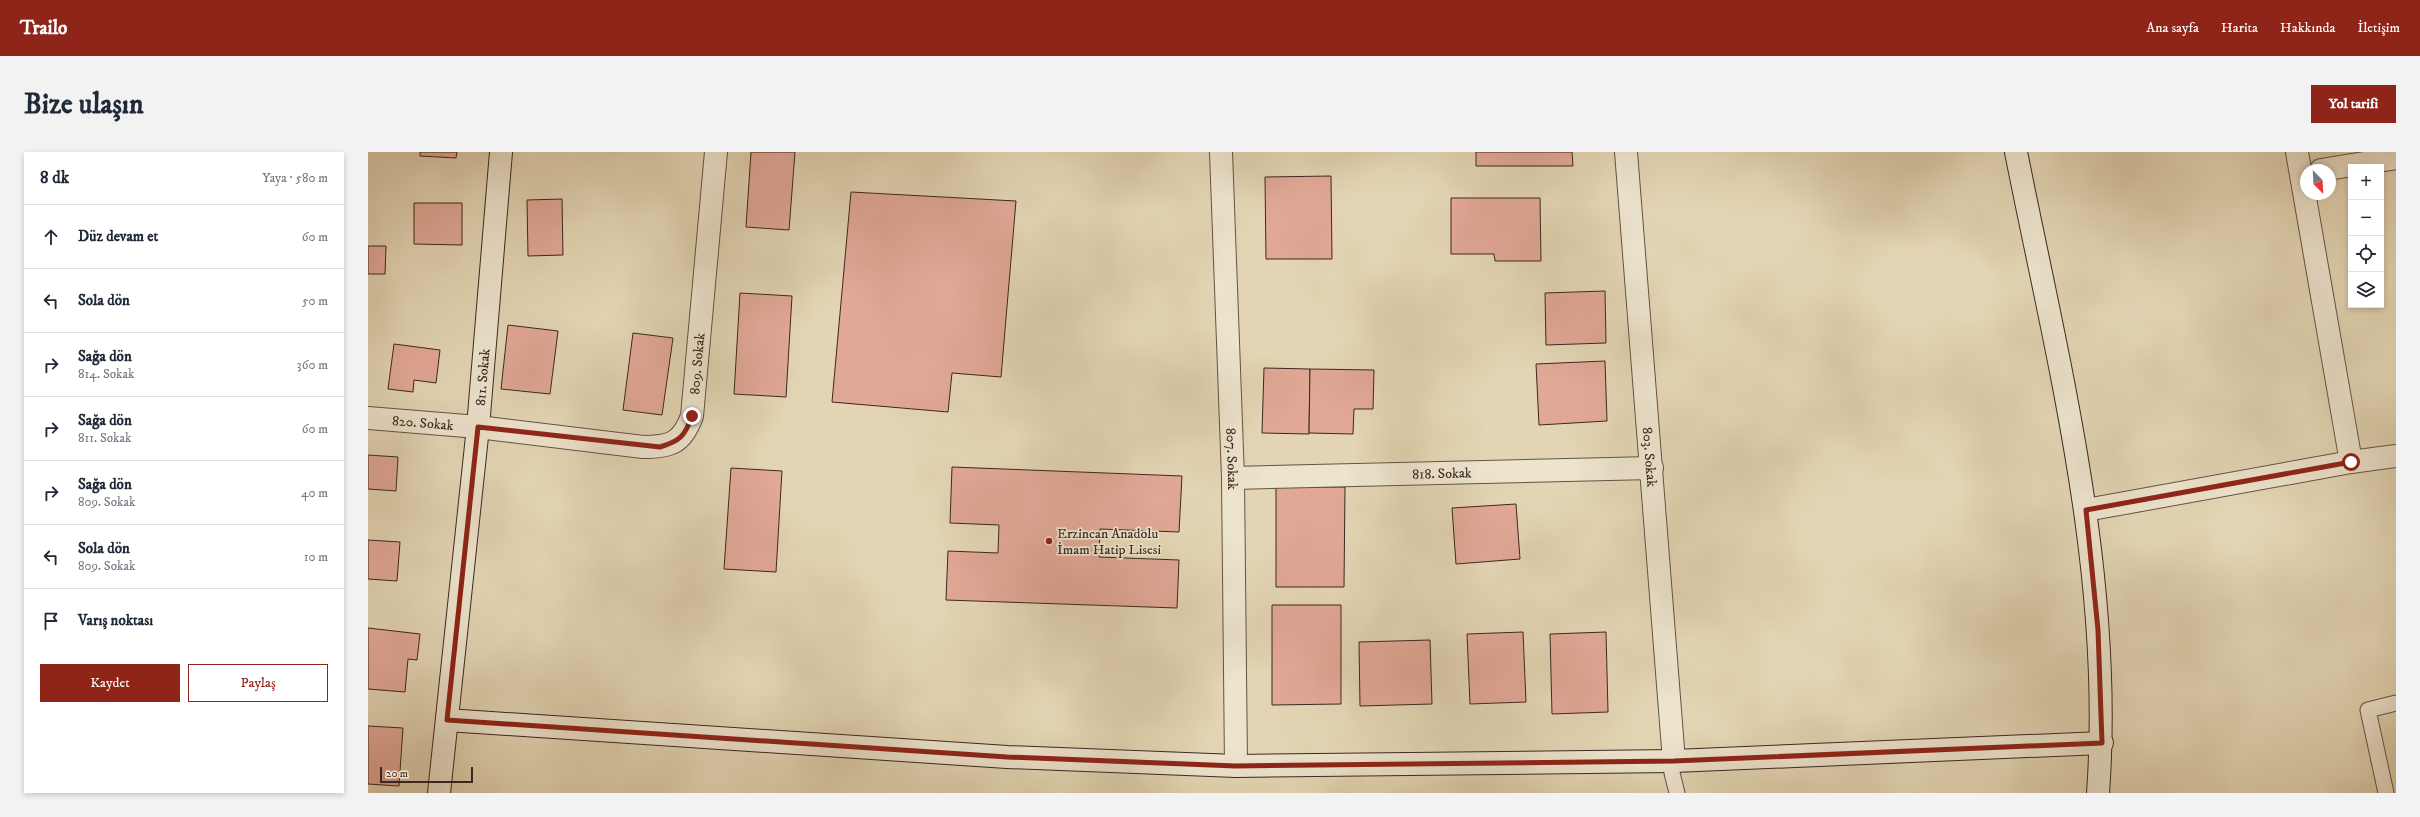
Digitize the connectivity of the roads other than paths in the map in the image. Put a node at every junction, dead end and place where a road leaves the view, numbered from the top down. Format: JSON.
{"nodes":[{"id":1,"x":501,"y":152,"type":"edge"},
{"id":2,"x":716,"y":152,"type":"edge"},
{"id":3,"x":1221,"y":152,"type":"edge"},
{"id":4,"x":1626,"y":152,"type":"edge"},
{"id":5,"x":2016,"y":152,"type":"edge"},
{"id":6,"x":2297,"y":152,"type":"edge"},
{"id":7,"x":2396,"y":158,"type":"edge"},
{"id":8,"x":2304,"y":164,"type":"edge"},
{"id":9,"x":2336,"y":168,"type":"edge"},
{"id":10,"x":2313,"y":200,"type":"edge"},
{"id":11,"x":368,"y":418,"type":"edge"},
{"id":12,"x":478,"y":427,"type":"junction"},
{"id":13,"x":2396,"y":456,"type":"edge"},
{"id":14,"x":2351,"y":462,"type":"junction"},
{"id":15,"x":1652,"y":468,"type":"junction"},
{"id":16,"x":1233,"y":478,"type":"junction"},
{"id":17,"x":2086,"y":510,"type":"junction"},
{"id":18,"x":2396,"y":703,"type":"edge"},
{"id":19,"x":447,"y":720,"type":"junction"},
{"id":20,"x":2102,"y":743,"type":"junction"},
{"id":21,"x":1674,"y":761,"type":"junction"},
{"id":22,"x":1236,"y":766,"type":"junction"},
{"id":23,"x":439,"y":793,"type":"edge"},
{"id":24,"x":1677,"y":793,"type":"edge"},
{"id":25,"x":2098,"y":793,"type":"edge"},
{"id":26,"x":2386,"y":793,"type":"edge"}],
"edges":[{"from":1,"to":12,"type":"street","name":"811. Sokak"},
{"from":2,"to":12,"type":"street","name":"809. Sokak"},
{"from":3,"to":16,"type":"street","name":"807. Sokak"},
{"from":4,"to":15,"type":"street","name":"803. Sokak"},
{"from":5,"to":17,"type":"street"},
{"from":6,"to":8,"type":"street"},
{"from":7,"to":9,"type":"street"},
{"from":10,"to":14,"type":"street"},
{"from":11,"to":12,"type":"street","name":"820. Sokak"},
{"from":12,"to":19,"type":"street","name":"811. Sokak"},
{"from":13,"to":14,"type":"street"},
{"from":14,"to":17,"type":"street"},
{"from":15,"to":16,"type":"street","name":"818. Sokak"},
{"from":15,"to":21,"type":"street","name":"803. Sokak"},
{"from":16,"to":22,"type":"street","name":"807. Sokak"},
{"from":17,"to":20,"type":"street"},
{"from":18,"to":26,"type":"lane"},
{"from":19,"to":22,"type":"street"},
{"from":19,"to":23,"type":"street","name":"811. Sokak"},
{"from":20,"to":21,"type":"street"},
{"from":20,"to":25,"type":"street"},
{"from":21,"to":22,"type":"street"},
{"from":21,"to":24,"type":"lane"}]}
